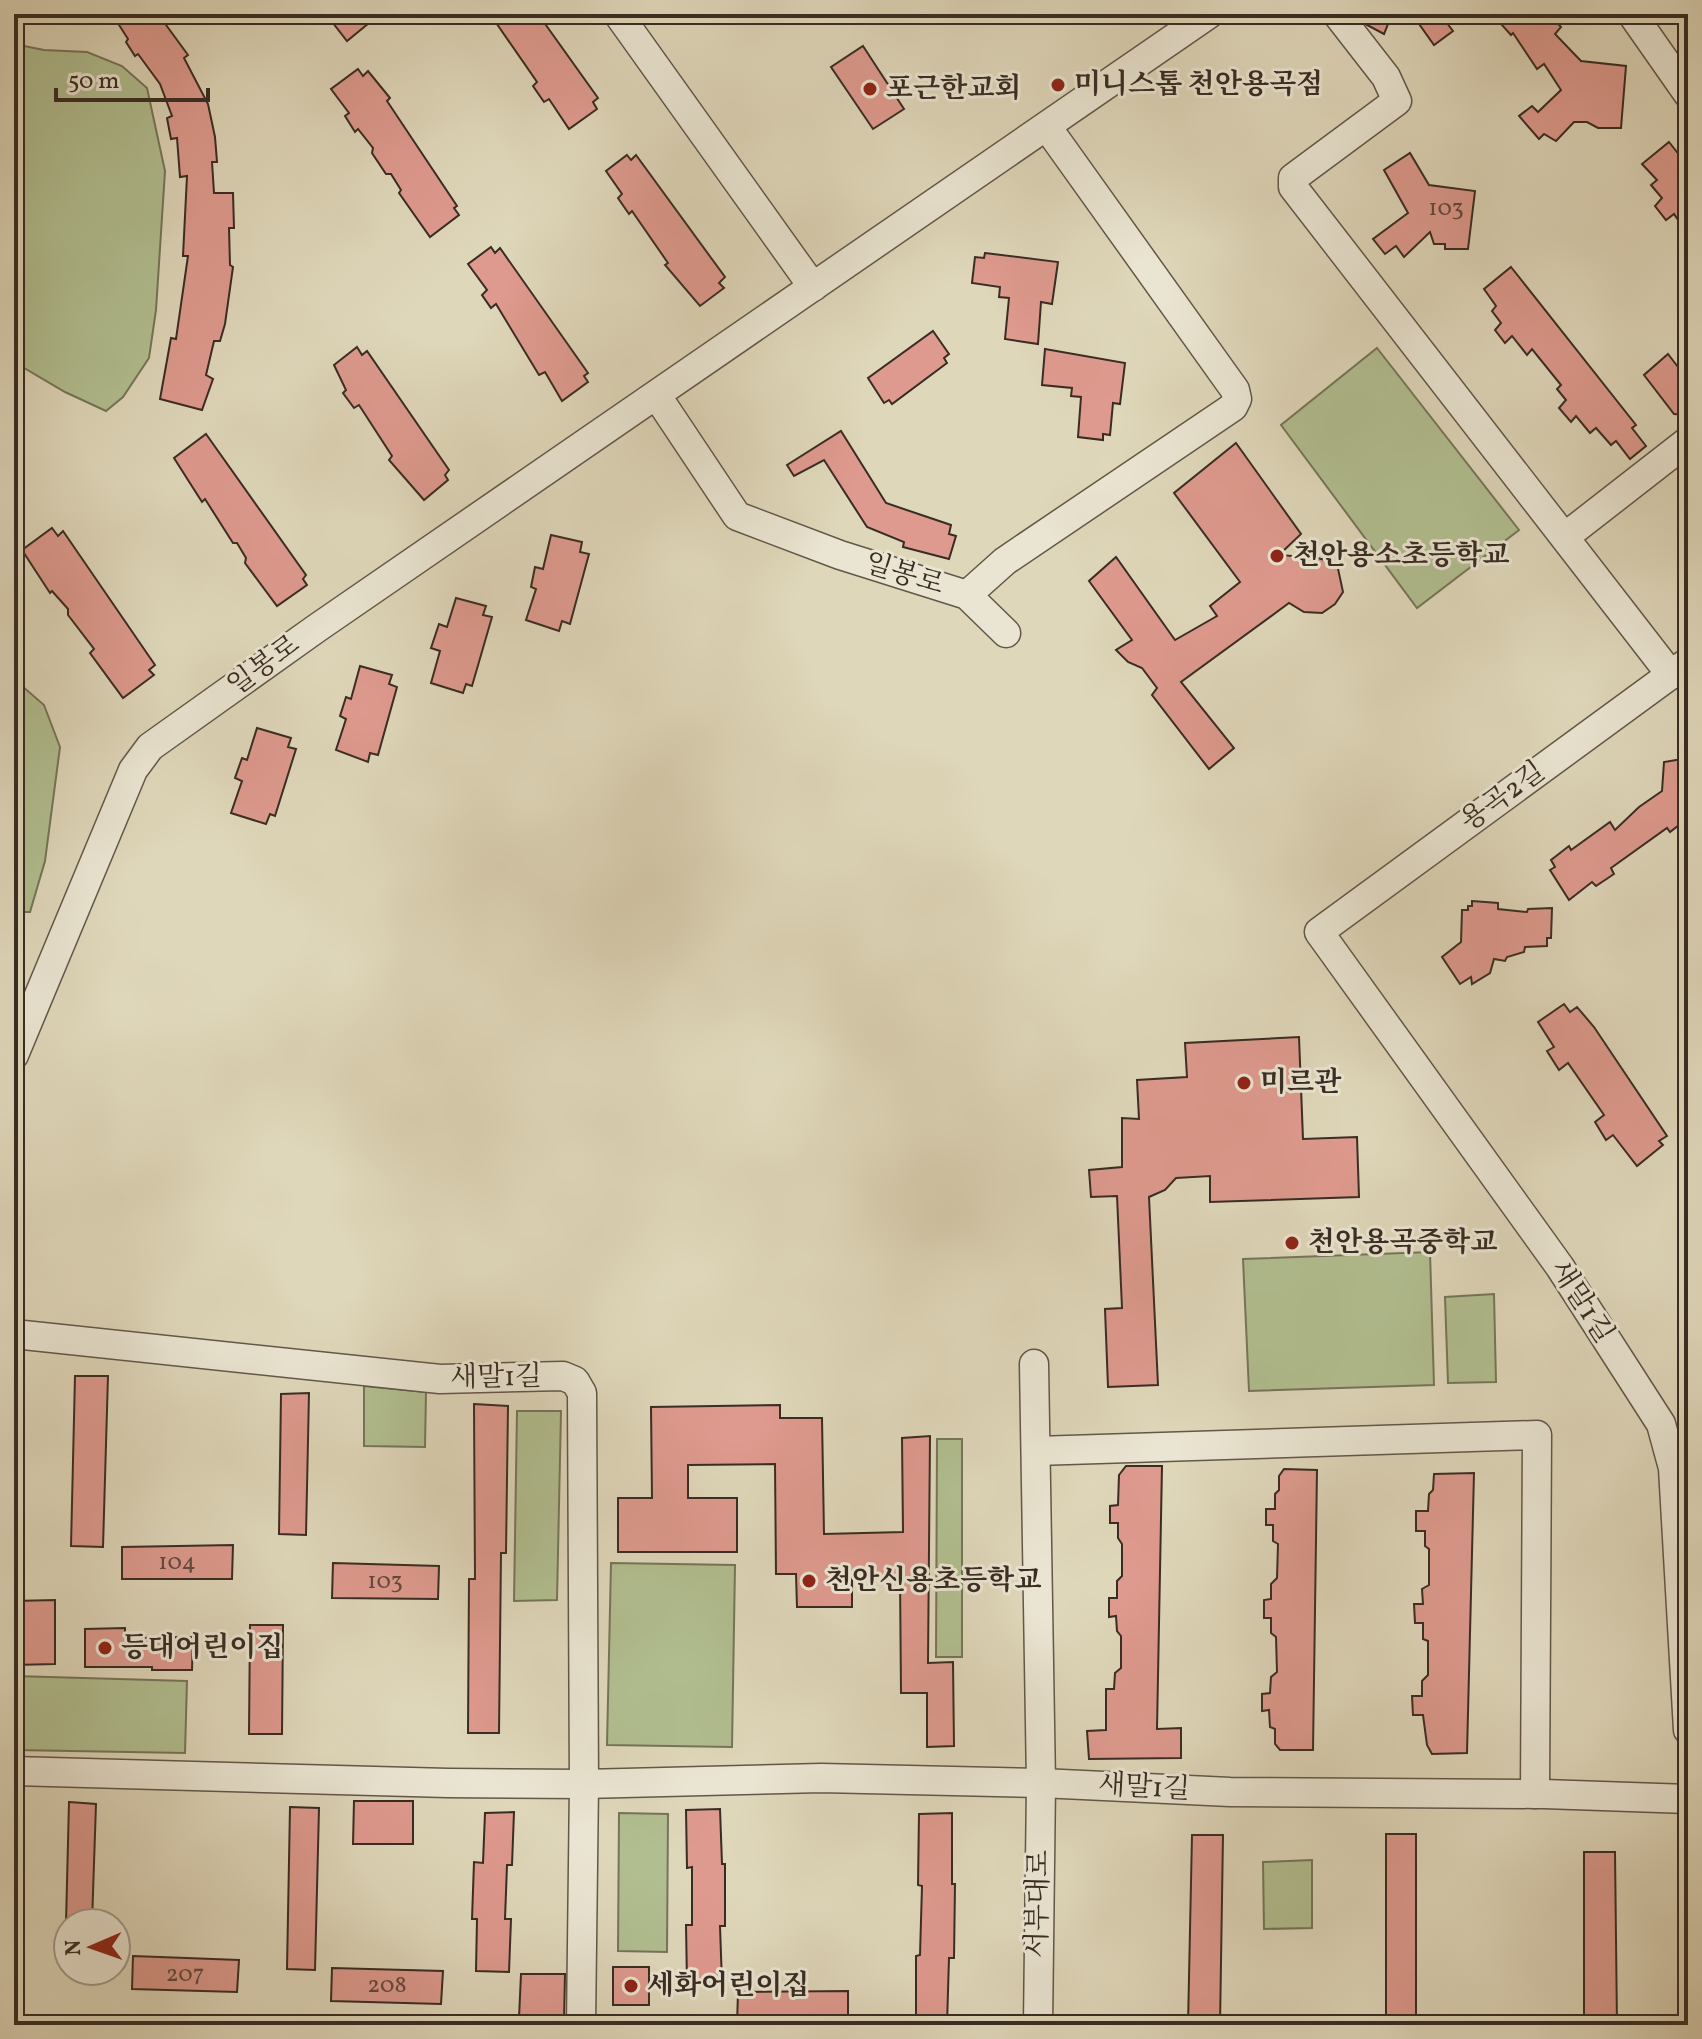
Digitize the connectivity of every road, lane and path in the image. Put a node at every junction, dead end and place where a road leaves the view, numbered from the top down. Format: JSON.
{"nodes":[{"id":1,"x":618,"y":14,"type":"edge"},
{"id":2,"x":1209,"y":14,"type":"edge"},
{"id":3,"x":1337,"y":14,"type":"edge"},
{"id":4,"x":1632,"y":14,"type":"edge"},
{"id":5,"x":1688,"y":94,"type":"edge"},
{"id":6,"x":1047,"y":127,"type":"junction"},
{"id":7,"x":813,"y":287,"type":"junction"},
{"id":8,"x":657,"y":396,"type":"junction"},
{"id":9,"x":1688,"y":441,"type":"edge"},
{"id":10,"x":1566,"y":536,"type":"junction"},
{"id":11,"x":967,"y":595,"type":"junction"},
{"id":12,"x":1006,"y":633,"type":"dead end"},
{"id":13,"x":1680,"y":669,"type":"edge"},
{"id":14,"x":1319,"y":932,"type":"joint"},
{"id":15,"x":14,"y":1055,"type":"edge"},
{"id":16,"x":14,"y":1334,"type":"edge"},
{"id":17,"x":1034,"y":1364,"type":"dead end"},
{"id":18,"x":1036,"y":1451,"type":"junction"},
{"id":19,"x":1688,"y":1730,"type":"edge"},
{"id":20,"x":14,"y":1771,"type":"edge"},
{"id":21,"x":1041,"y":1783,"type":"junction"},
{"id":22,"x":584,"y":1784,"type":"junction"},
{"id":23,"x":1535,"y":1794,"type":"junction"},
{"id":24,"x":1688,"y":1799,"type":"edge"},
{"id":25,"x":581,"y":2025,"type":"edge"},
{"id":26,"x":1038,"y":2025,"type":"edge"}],
"edges":[{"from":1,"to":7,"type":"street"},
{"from":2,"to":6,"type":"street","name":"일봉로"},
{"from":3,"to":10,"type":"street"},
{"from":4,"to":5,"type":"street"},
{"from":6,"to":7,"type":"street","name":"일봉로"},
{"from":6,"to":11,"type":"street","name":"일봉로"},
{"from":7,"to":8,"type":"street","name":"일봉로"},
{"from":8,"to":11,"type":"street","name":"일봉로"},
{"from":8,"to":15,"type":"street","name":"일봉로"},
{"from":9,"to":10,"type":"street"},
{"from":10,"to":13,"type":"street"},
{"from":11,"to":12,"type":"street"},
{"from":13,"to":14,"type":"street","name":"용곡2길"},
{"from":14,"to":19,"type":"street","name":"새말1길"},
{"from":16,"to":22,"type":"street","name":"새말1길"},
{"from":17,"to":18,"type":"street"},
{"from":18,"to":21,"type":"street"},
{"from":18,"to":23,"type":"street"},
{"from":20,"to":22,"type":"street","name":"새말1길"},
{"from":21,"to":22,"type":"street","name":"새말1길"},
{"from":21,"to":23,"type":"street","name":"새말1길"},
{"from":21,"to":26,"type":"street","name":"서부대로"},
{"from":22,"to":25,"type":"street"},
{"from":23,"to":24,"type":"street","name":"새말1길"}]}
